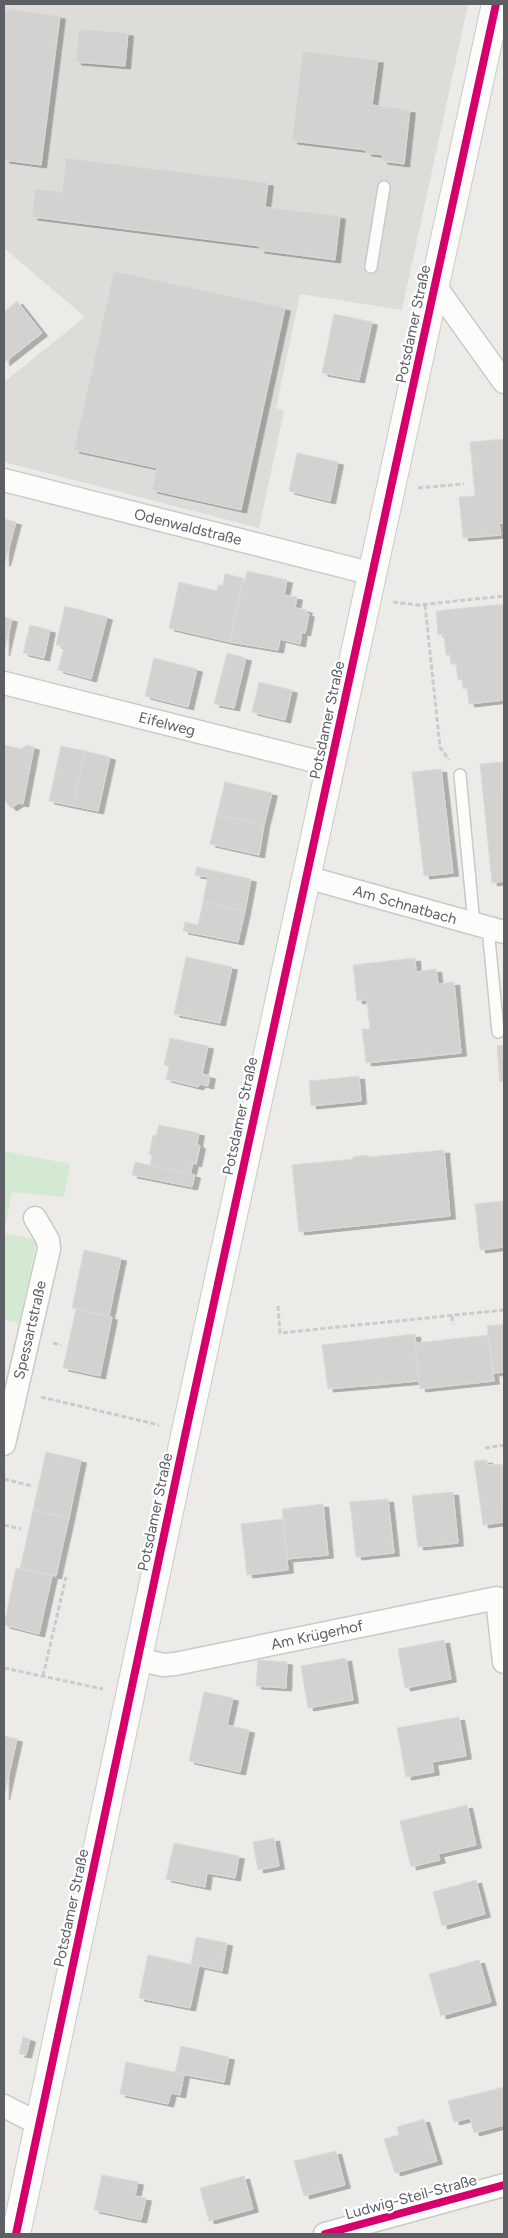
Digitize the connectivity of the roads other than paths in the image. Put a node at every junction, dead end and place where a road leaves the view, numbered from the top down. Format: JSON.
{"nodes":[{"id":1,"x":496,"y":4,"type":"edge"},
{"id":2,"x":384,"y":187,"type":"dead end"},
{"id":3,"x":371,"y":268,"type":"dead end"},
{"id":4,"x":435,"y":286,"type":"junction"},
{"id":5,"x":504,"y":382,"type":"edge"},
{"id":6,"x":4,"y":480,"type":"edge"},
{"id":7,"x":370,"y":585,"type":"junction"},
{"id":8,"x":4,"y":683,"type":"edge"},
{"id":9,"x":331,"y":766,"type":"junction"},
{"id":10,"x":460,"y":775,"type":"road end"},
{"id":11,"x":306,"y":877,"type":"junction"},
{"id":12,"x":489,"y":928,"type":"edge"},
{"id":13,"x":498,"y":1032,"type":"dead end"},
{"id":14,"x":35,"y":1218,"type":"dead end"},
{"id":15,"x":4,"y":1444,"type":"edge"},
{"id":16,"x":138,"y":1659,"type":"junction"},
{"id":17,"x":504,"y":1662,"type":"edge"},
{"id":18,"x":4,"y":2106,"type":"edge"},
{"id":19,"x":39,"y":2124,"type":"junction"},
{"id":20,"x":504,"y":2185,"type":"edge"},
{"id":21,"x":16,"y":2234,"type":"edge"},
{"id":22,"x":325,"y":2234,"type":"edge"}],
"edges":[{"from":1,"to":4,"type":"street","name":"Potsdamer Straße"},
{"from":2,"to":3,"type":"lane"},
{"from":4,"to":5,"type":"street"},
{"from":4,"to":7,"type":"street","name":"Potsdamer Straße"},
{"from":6,"to":7,"type":"street","name":"Odenwaldstraße"},
{"from":7,"to":9,"type":"street","name":"Potsdamer Straße"},
{"from":8,"to":9,"type":"street","name":"Eifelweg"},
{"from":9,"to":11,"type":"street","name":"Potsdamer Straße"},
{"from":10,"to":12,"type":"lane"},
{"from":11,"to":12,"type":"street","name":"Am Schnatbach"},
{"from":11,"to":16,"type":"street","name":"Potsdamer Straße"},
{"from":12,"to":13,"type":"lane"},
{"from":14,"to":15,"type":"street","name":"Spessartstraße"},
{"from":16,"to":17,"type":"street","name":"Am Krügerhof"},
{"from":16,"to":19,"type":"street","name":"Potsdamer Straße"},
{"from":18,"to":19,"type":"street"},
{"from":19,"to":21,"type":"street","name":"Potsdamer Straße"},
{"from":20,"to":22,"type":"street","name":"Ludwig-Steil-Straße"}]}
